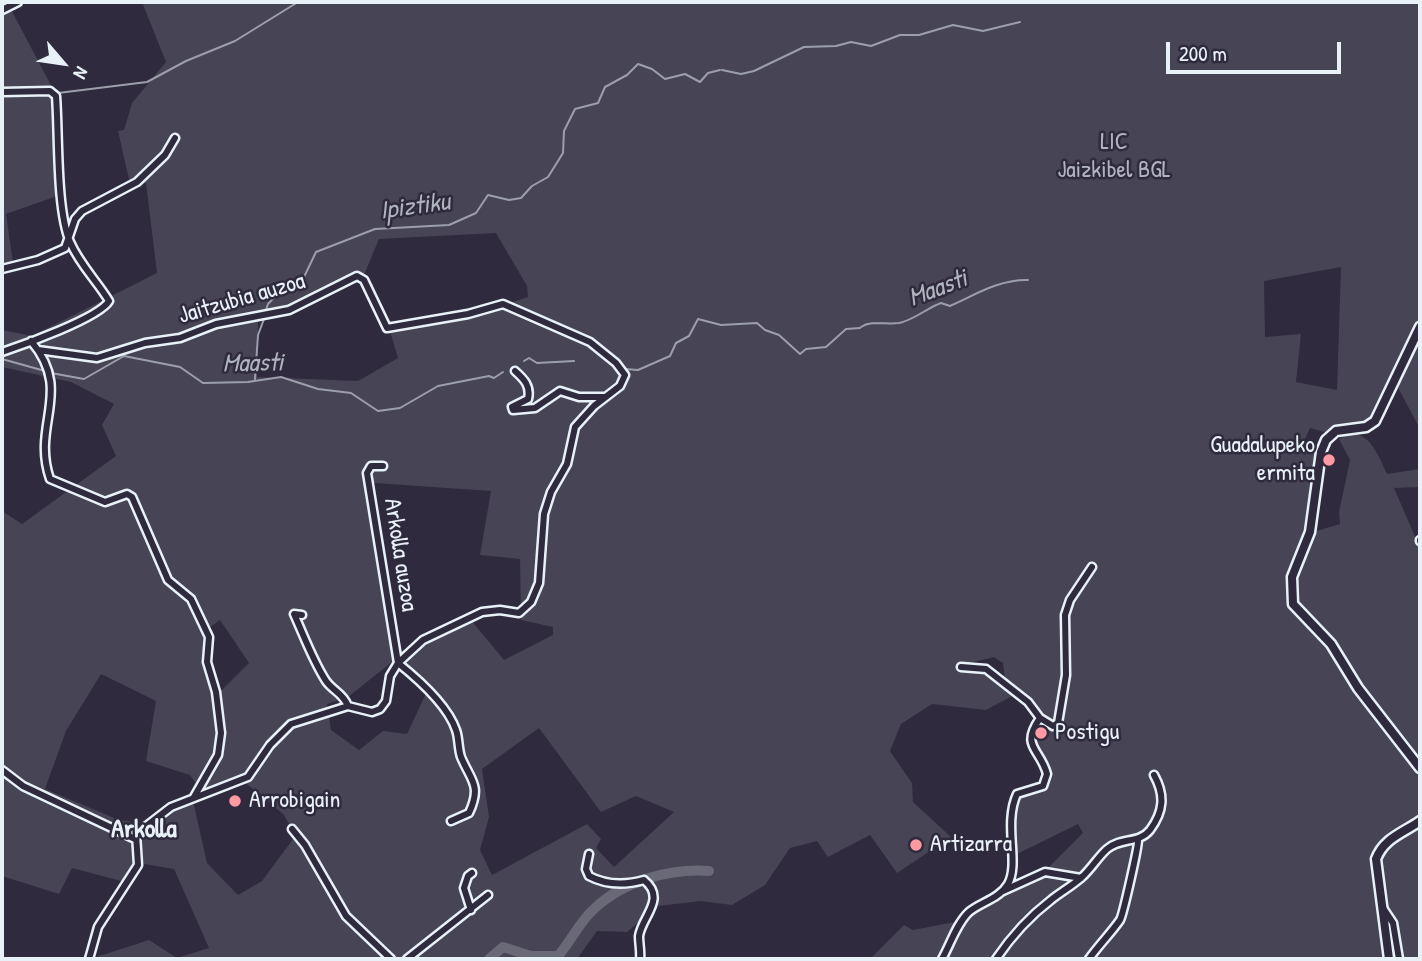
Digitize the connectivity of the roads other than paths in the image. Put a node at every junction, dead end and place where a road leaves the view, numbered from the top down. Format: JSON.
{"nodes":[{"id":1,"x":18,"y":2,"type":"edge"},
{"id":2,"x":2,"y":10,"type":"edge"},
{"id":3,"x":2,"y":92,"type":"edge"},
{"id":4,"x":175,"y":138,"type":"dead end"},
{"id":5,"x":68,"y":238,"type":"junction"},
{"id":6,"x":2,"y":269,"type":"edge"},
{"id":7,"x":503,"y":304,"type":"joint"},
{"id":8,"x":1420,"y":327,"type":"edge"},
{"id":9,"x":31,"y":341,"type":"junction"},
{"id":10,"x":38,"y":350,"type":"junction"},
{"id":11,"x":2,"y":352,"type":"edge"},
{"id":12,"x":515,"y":371,"type":"dead end"},
{"id":13,"x":604,"y":397,"type":"junction"},
{"id":14,"x":383,"y":466,"type":"dead end"},
{"id":15,"x":1092,"y":567,"type":"dead end"},
{"id":16,"x":302,"y":615,"type":"dead end"},
{"id":17,"x":398,"y":663,"type":"junction"},
{"id":18,"x":961,"y":667,"type":"dead end"},
{"id":19,"x":348,"y":706,"type":"junction"},
{"id":20,"x":1040,"y":718,"type":"junction"},
{"id":21,"x":1420,"y":768,"type":"edge"},
{"id":22,"x":2,"y":770,"type":"edge"},
{"id":23,"x":1154,"y":775,"type":"dead end"},
{"id":24,"x":194,"y":797,"type":"junction"},
{"id":25,"x":451,"y":821,"type":"dead end"},
{"id":26,"x":1420,"y":821,"type":"edge"},
{"id":27,"x":292,"y":829,"type":"dead end"},
{"id":28,"x":135,"y":839,"type":"junction"},
{"id":29,"x":1138,"y":840,"type":"junction"},
{"id":30,"x":589,"y":853,"type":"dead end"},
{"id":31,"x":472,"y":873,"type":"dead end"},
{"id":32,"x":1081,"y":878,"type":"junction"},
{"id":33,"x":1002,"y":891,"type":"junction"},
{"id":34,"x":488,"y":895,"type":"dead end"},
{"id":35,"x":1381,"y":906,"type":"junction"},
{"id":36,"x":471,"y":910,"type":"junction"},
{"id":37,"x":89,"y":959,"type":"edge"},
{"id":38,"x":391,"y":959,"type":"edge"},
{"id":39,"x":407,"y":959,"type":"edge"},
{"id":40,"x":640,"y":959,"type":"edge"},
{"id":41,"x":942,"y":959,"type":"edge"},
{"id":42,"x":996,"y":959,"type":"edge"},
{"id":43,"x":1089,"y":959,"type":"edge"},
{"id":44,"x":1389,"y":959,"type":"edge"},
{"id":45,"x":1399,"y":959,"type":"edge"}],
"edges":[{"from":1,"to":2,"type":"street"},
{"from":3,"to":5,"type":"street"},
{"from":4,"to":5,"type":"street"},
{"from":5,"to":6,"type":"street"},
{"from":5,"to":9,"type":"street"},
{"from":7,"to":10,"type":"street","name":"Jaitzubia auzoa"},
{"from":7,"to":13,"type":"street","name":"Arkolla auzoa"},
{"from":8,"to":21,"type":"street"},
{"from":9,"to":10,"type":"street"},
{"from":9,"to":11,"type":"street"},
{"from":10,"to":24,"type":"street"},
{"from":12,"to":13,"type":"street"},
{"from":13,"to":17,"type":"street","name":"Arkolla auzoa"},
{"from":14,"to":17,"type":"street","name":"Arkolla auzoa"},
{"from":15,"to":20,"type":"street"},
{"from":16,"to":19,"type":"street"},
{"from":17,"to":19,"type":"street","name":"Arkolla auzoa"},
{"from":17,"to":25,"type":"street"},
{"from":18,"to":20,"type":"street"},
{"from":19,"to":24,"type":"street","name":"Arkolla auzoa"},
{"from":20,"to":33,"type":"street"},
{"from":22,"to":28,"type":"street"},
{"from":23,"to":29,"type":"street"},
{"from":24,"to":28,"type":"street","name":"Arkolla auzoa"},
{"from":26,"to":35,"type":"street"},
{"from":27,"to":38,"type":"street"},
{"from":28,"to":37,"type":"street"},
{"from":29,"to":32,"type":"street"},
{"from":29,"to":43,"type":"street"},
{"from":30,"to":40,"type":"street"},
{"from":31,"to":36,"type":"street"},
{"from":32,"to":33,"type":"street"},
{"from":32,"to":42,"type":"street"},
{"from":33,"to":41,"type":"street"},
{"from":34,"to":36,"type":"street"},
{"from":35,"to":44,"type":"street"},
{"from":35,"to":45,"type":"street"},
{"from":36,"to":39,"type":"street"}]}
